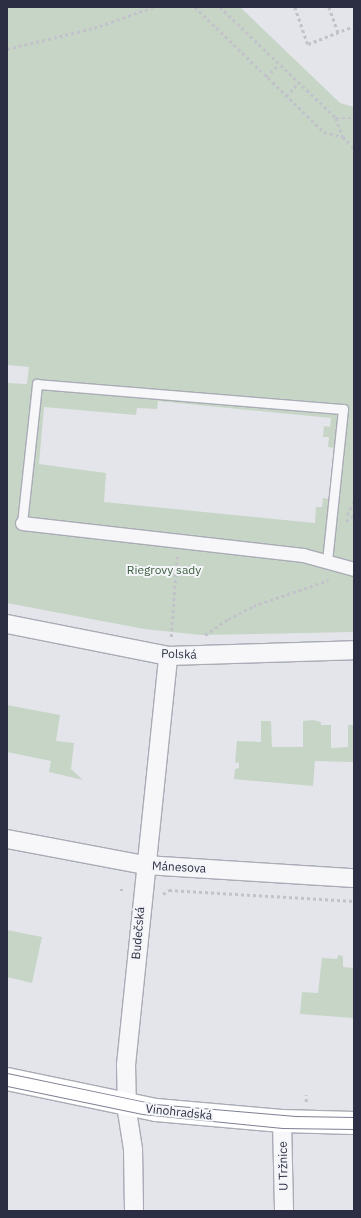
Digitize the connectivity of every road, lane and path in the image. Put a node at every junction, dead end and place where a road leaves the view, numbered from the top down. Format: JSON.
{"nodes":[{"id":1,"x":153,"y":7,"type":"edge"},
{"id":2,"x":195,"y":7,"type":"edge"},
{"id":3,"x":220,"y":7,"type":"edge"},
{"id":4,"x":295,"y":7,"type":"edge"},
{"id":5,"x":329,"y":7,"type":"edge"},
{"id":6,"x":354,"y":26,"type":"edge"},
{"id":7,"x":338,"y":32,"type":"junction"},
{"id":8,"x":7,"y":49,"type":"edge"},
{"id":9,"x":279,"y":64,"type":"junction"},
{"id":10,"x":266,"y":77,"type":"junction"},
{"id":11,"x":299,"y":82,"type":"junction"},
{"id":12,"x":286,"y":96,"type":"junction"},
{"id":13,"x":336,"y":118,"type":"junction"},
{"id":14,"x":354,"y":118,"type":"edge"},
{"id":15,"x":343,"y":137,"type":"junction"},
{"id":16,"x":354,"y":148,"type":"edge"},
{"id":17,"x":354,"y":501,"type":"edge"},
{"id":18,"x":354,"y":515,"type":"edge"},
{"id":19,"x":22,"y":523,"type":"joint"},
{"id":20,"x":178,"y":542,"type":"junction"},
{"id":21,"x":327,"y":561,"type":"junction"},
{"id":22,"x":354,"y":570,"type":"edge"},
{"id":23,"x":333,"y":577,"type":"dead end"},
{"id":24,"x":7,"y":624,"type":"edge"},
{"id":25,"x":171,"y":632,"type":"dead end"},
{"id":26,"x":164,"y":635,"type":"dead end"},
{"id":27,"x":178,"y":636,"type":"dead end"},
{"id":28,"x":200,"y":638,"type":"dead end"},
{"id":29,"x":354,"y":650,"type":"edge"},
{"id":30,"x":168,"y":656,"type":"junction"},
{"id":31,"x":7,"y":839,"type":"edge"},
{"id":32,"x":145,"y":865,"type":"junction"},
{"id":33,"x":354,"y":878,"type":"edge"},
{"id":34,"x":164,"y":894,"type":"dead end"},
{"id":35,"x":354,"y":901,"type":"edge"},
{"id":36,"x":7,"y":1079,"type":"edge"},
{"id":37,"x":127,"y":1105,"type":"junction"},
{"id":38,"x":282,"y":1121,"type":"junction"},
{"id":39,"x":354,"y":1123,"type":"edge"},
{"id":40,"x":134,"y":1211,"type":"edge"},
{"id":41,"x":284,"y":1211,"type":"edge"}],
"edges":[{"from":1,"to":8,"type":"path"},
{"from":2,"to":10,"type":"path"},
{"from":3,"to":9,"type":"path"},
{"from":4,"to":7,"type":"path"},
{"from":5,"to":7,"type":"path"},
{"from":6,"to":7,"type":"path"},
{"from":9,"to":10,"type":"path"},
{"from":9,"to":11,"type":"path"},
{"from":10,"to":12,"type":"path"},
{"from":11,"to":12,"type":"path"},
{"from":11,"to":13,"type":"path"},
{"from":12,"to":15,"type":"path"},
{"from":13,"to":14,"type":"path"},
{"from":13,"to":15,"type":"path"},
{"from":15,"to":16,"type":"path"},
{"from":17,"to":18,"type":"path"},
{"from":19,"to":20,"type":"street"},
{"from":19,"to":21,"type":"lane"},
{"from":20,"to":21,"type":"street"},
{"from":20,"to":25,"type":"path"},
{"from":21,"to":22,"type":"street"},
{"from":23,"to":28,"type":"path"},
{"from":24,"to":30,"type":"street","name":"Polská"},
{"from":26,"to":27,"type":"path"},
{"from":29,"to":30,"type":"street","name":"Polská"},
{"from":30,"to":32,"type":"street","name":"Budečská"},
{"from":31,"to":32,"type":"street","name":"Mánesova"},
{"from":32,"to":33,"type":"street","name":"Mánesova"},
{"from":32,"to":37,"type":"street","name":"Budečská"},
{"from":34,"to":35,"type":"path"},
{"from":36,"to":37,"type":"main road","name":"Vinohradská"},
{"from":37,"to":38,"type":"main road","name":"Vinohradská"},
{"from":37,"to":40,"type":"street","name":"Budečská"},
{"from":38,"to":39,"type":"main road","name":"Vinohradská"},
{"from":38,"to":41,"type":"street","name":"U Tržnice"}]}
